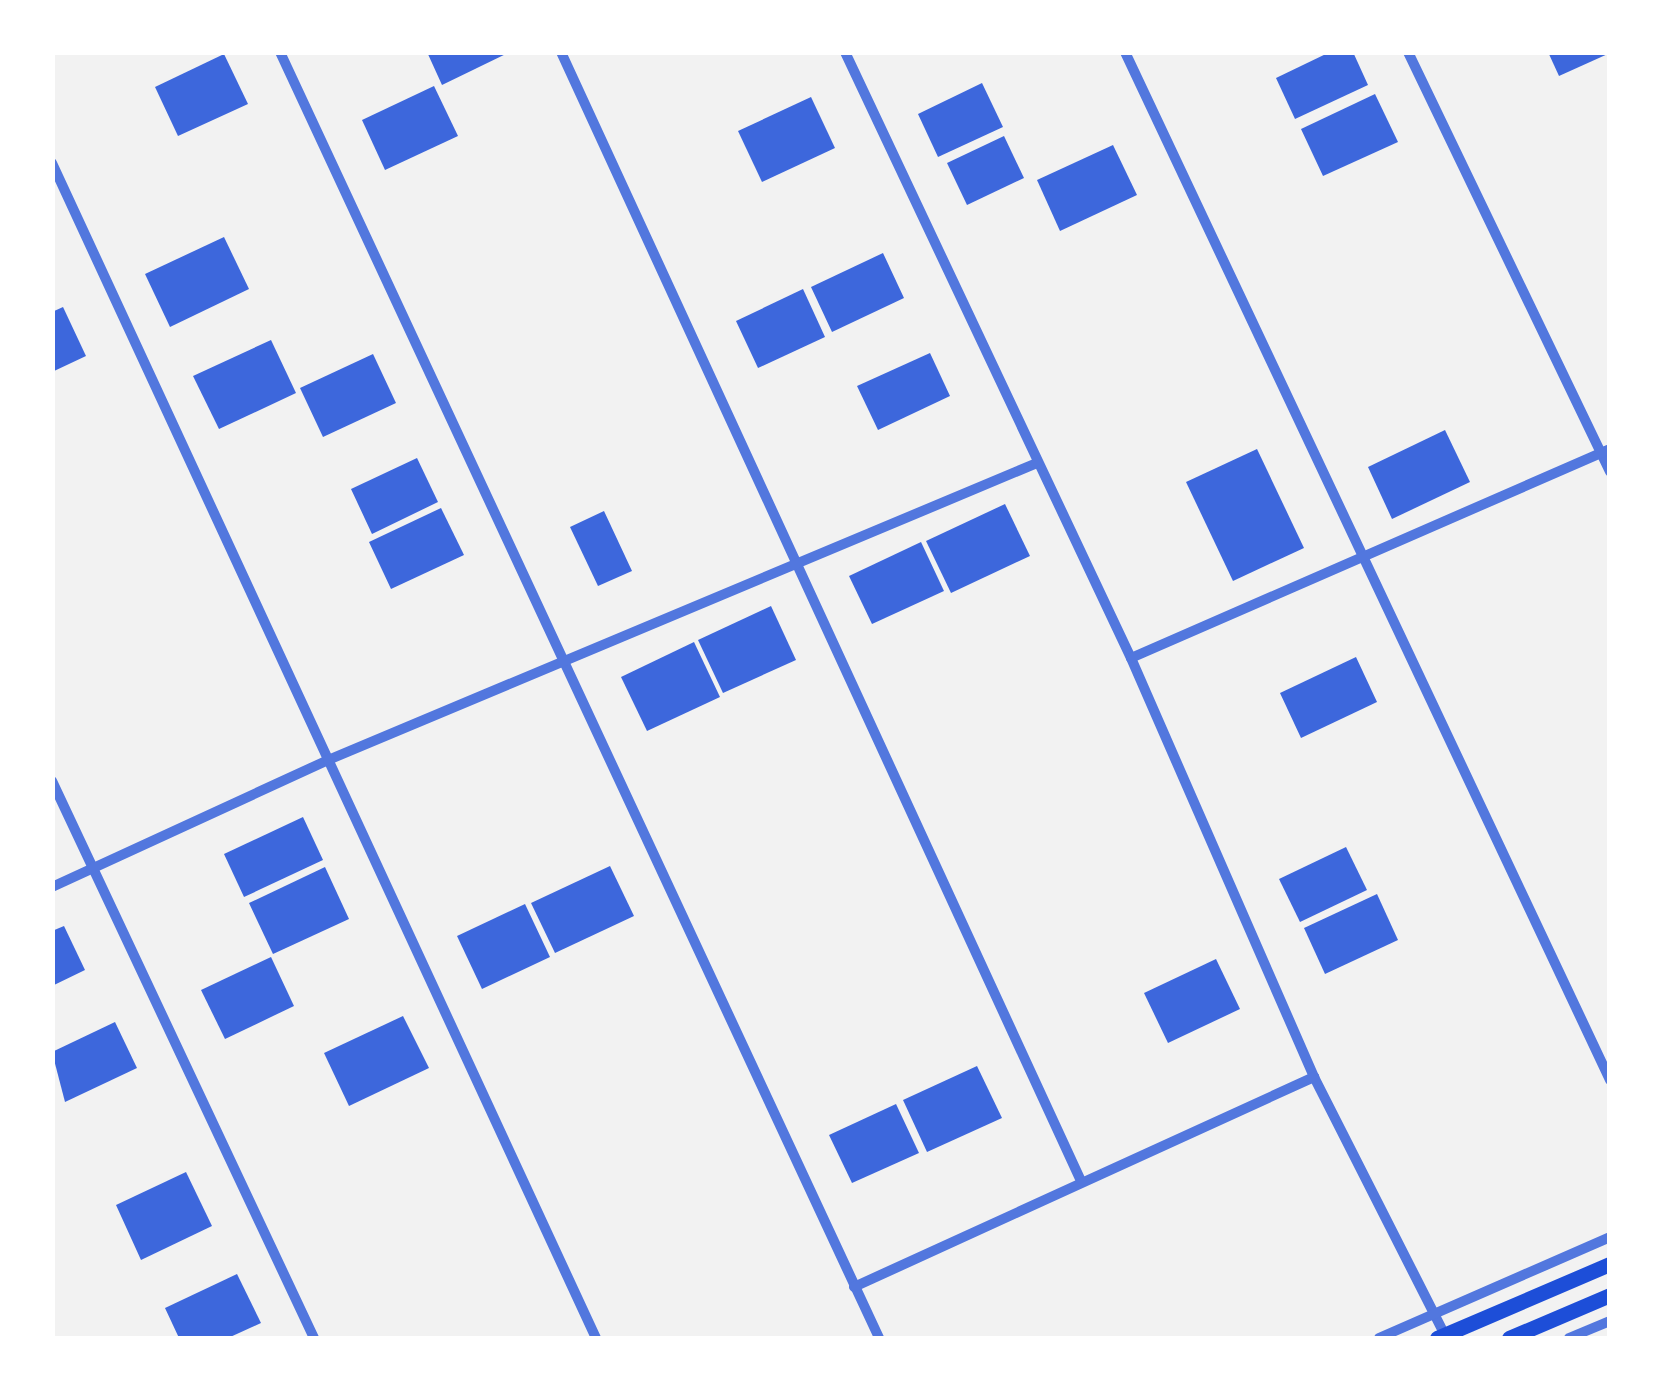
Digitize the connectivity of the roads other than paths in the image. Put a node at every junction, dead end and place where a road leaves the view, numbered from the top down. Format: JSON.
{"nodes":[{"id":1,"x":280,"y":52,"type":"edge"},
{"id":2,"x":562,"y":52,"type":"edge"},
{"id":3,"x":845,"y":52,"type":"edge"},
{"id":4,"x":1125,"y":52,"type":"edge"},
{"id":5,"x":1408,"y":52,"type":"edge"},
{"id":6,"x":52,"y":162,"type":"edge"},
{"id":7,"x":1605,"y":451,"type":"edge"},
{"id":8,"x":1038,"y":464,"type":"junction"},
{"id":9,"x":1610,"y":472,"type":"edge"},
{"id":10,"x":1368,"y":555,"type":"junction"},
{"id":11,"x":800,"y":566,"type":"junction"},
{"id":12,"x":1130,"y":658,"type":"junction"},
{"id":13,"x":565,"y":666,"type":"junction"},
{"id":14,"x":328,"y":760,"type":"junction"},
{"id":15,"x":52,"y":781,"type":"edge"},
{"id":16,"x":94,"y":868,"type":"junction"},
{"id":17,"x":52,"y":887,"type":"edge"},
{"id":18,"x":1314,"y":1077,"type":"junction"},
{"id":19,"x":1610,"y":1080,"type":"edge"},
{"id":20,"x":1080,"y":1178,"type":"junction"},
{"id":21,"x":1610,"y":1236,"type":"edge"},
{"id":22,"x":1610,"y":1264,"type":"edge"},
{"id":23,"x":854,"y":1287,"type":"junction"},
{"id":24,"x":1610,"y":1295,"type":"edge"},
{"id":25,"x":1434,"y":1314,"type":"junction"},
{"id":26,"x":1610,"y":1321,"type":"edge"},
{"id":27,"x":1441,"y":1337,"type":"edge"},
{"id":28,"x":314,"y":1338,"type":"edge"},
{"id":29,"x":596,"y":1338,"type":"edge"},
{"id":30,"x":879,"y":1338,"type":"edge"},
{"id":31,"x":1378,"y":1338,"type":"edge"},
{"id":32,"x":1509,"y":1338,"type":"edge"},
{"id":33,"x":1569,"y":1338,"type":"edge"}],
"edges":[{"from":1,"to":13,"type":"street"},
{"from":2,"to":11,"type":"street"},
{"from":3,"to":8,"type":"street"},
{"from":4,"to":10,"type":"street"},
{"from":5,"to":7,"type":"street"},
{"from":6,"to":14,"type":"street"},
{"from":7,"to":9,"type":"street"},
{"from":7,"to":10,"type":"street"},
{"from":8,"to":11,"type":"street"},
{"from":8,"to":12,"type":"street"},
{"from":10,"to":12,"type":"street"},
{"from":10,"to":19,"type":"street"},
{"from":11,"to":13,"type":"street"},
{"from":11,"to":20,"type":"street"},
{"from":12,"to":18,"type":"street"},
{"from":13,"to":14,"type":"street"},
{"from":13,"to":23,"type":"street"},
{"from":14,"to":16,"type":"street"},
{"from":14,"to":29,"type":"street"},
{"from":15,"to":16,"type":"street"},
{"from":16,"to":17,"type":"street"},
{"from":16,"to":28,"type":"street"},
{"from":18,"to":20,"type":"street"},
{"from":18,"to":25,"type":"street"},
{"from":20,"to":23,"type":"street"},
{"from":21,"to":25,"type":"street"},
{"from":22,"to":27,"type":"main road"},
{"from":23,"to":30,"type":"street"},
{"from":24,"to":32,"type":"main road"},
{"from":25,"to":27,"type":"street"},
{"from":25,"to":31,"type":"street"},
{"from":26,"to":33,"type":"street"}]}
